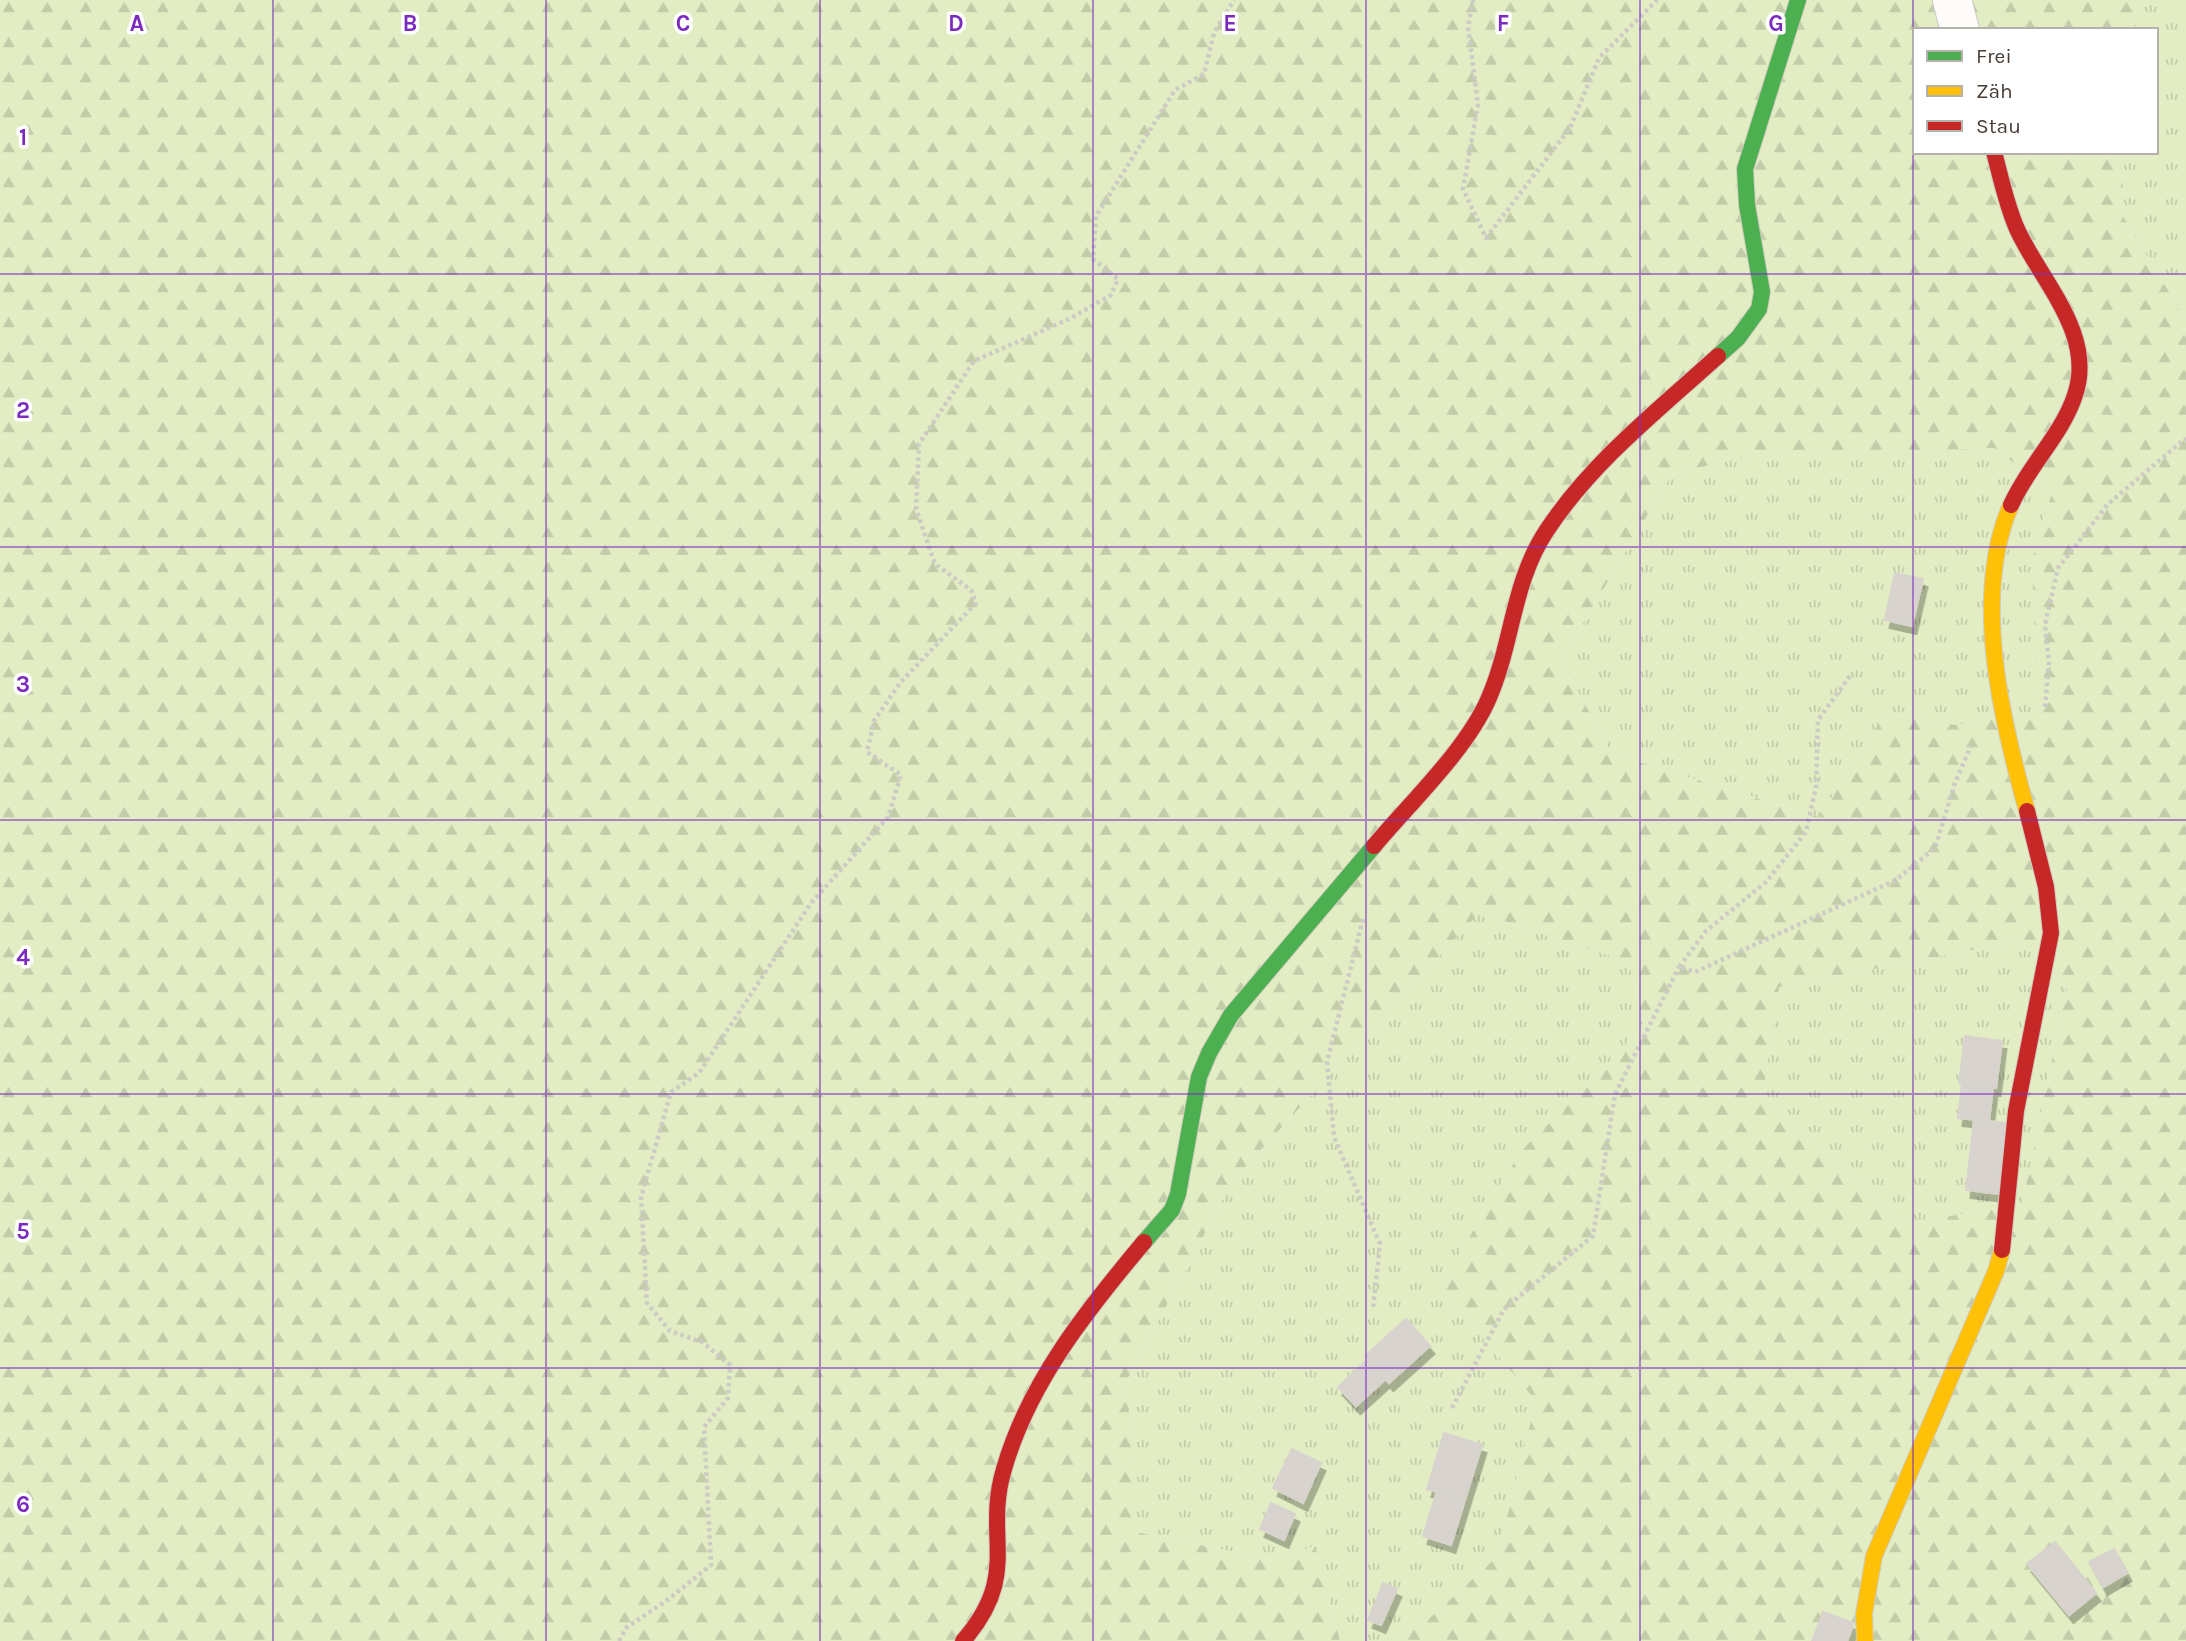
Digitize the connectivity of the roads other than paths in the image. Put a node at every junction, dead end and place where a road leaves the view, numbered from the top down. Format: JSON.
{"nodes":[{"id":1,"x":1798,"y":0,"type":"edge"},
{"id":2,"x":1952,"y":0,"type":"edge"},
{"id":3,"x":1959,"y":28,"type":"edge"},
{"id":4,"x":1995,"y":154,"type":"edge"},
{"id":5,"x":963,"y":1641,"type":"edge"},
{"id":6,"x":1866,"y":1641,"type":"edge"}],
"edges":[{"from":1,"to":5,"type":"street"},
{"from":2,"to":3,"type":"street"},
{"from":4,"to":6,"type":"street"}]}
